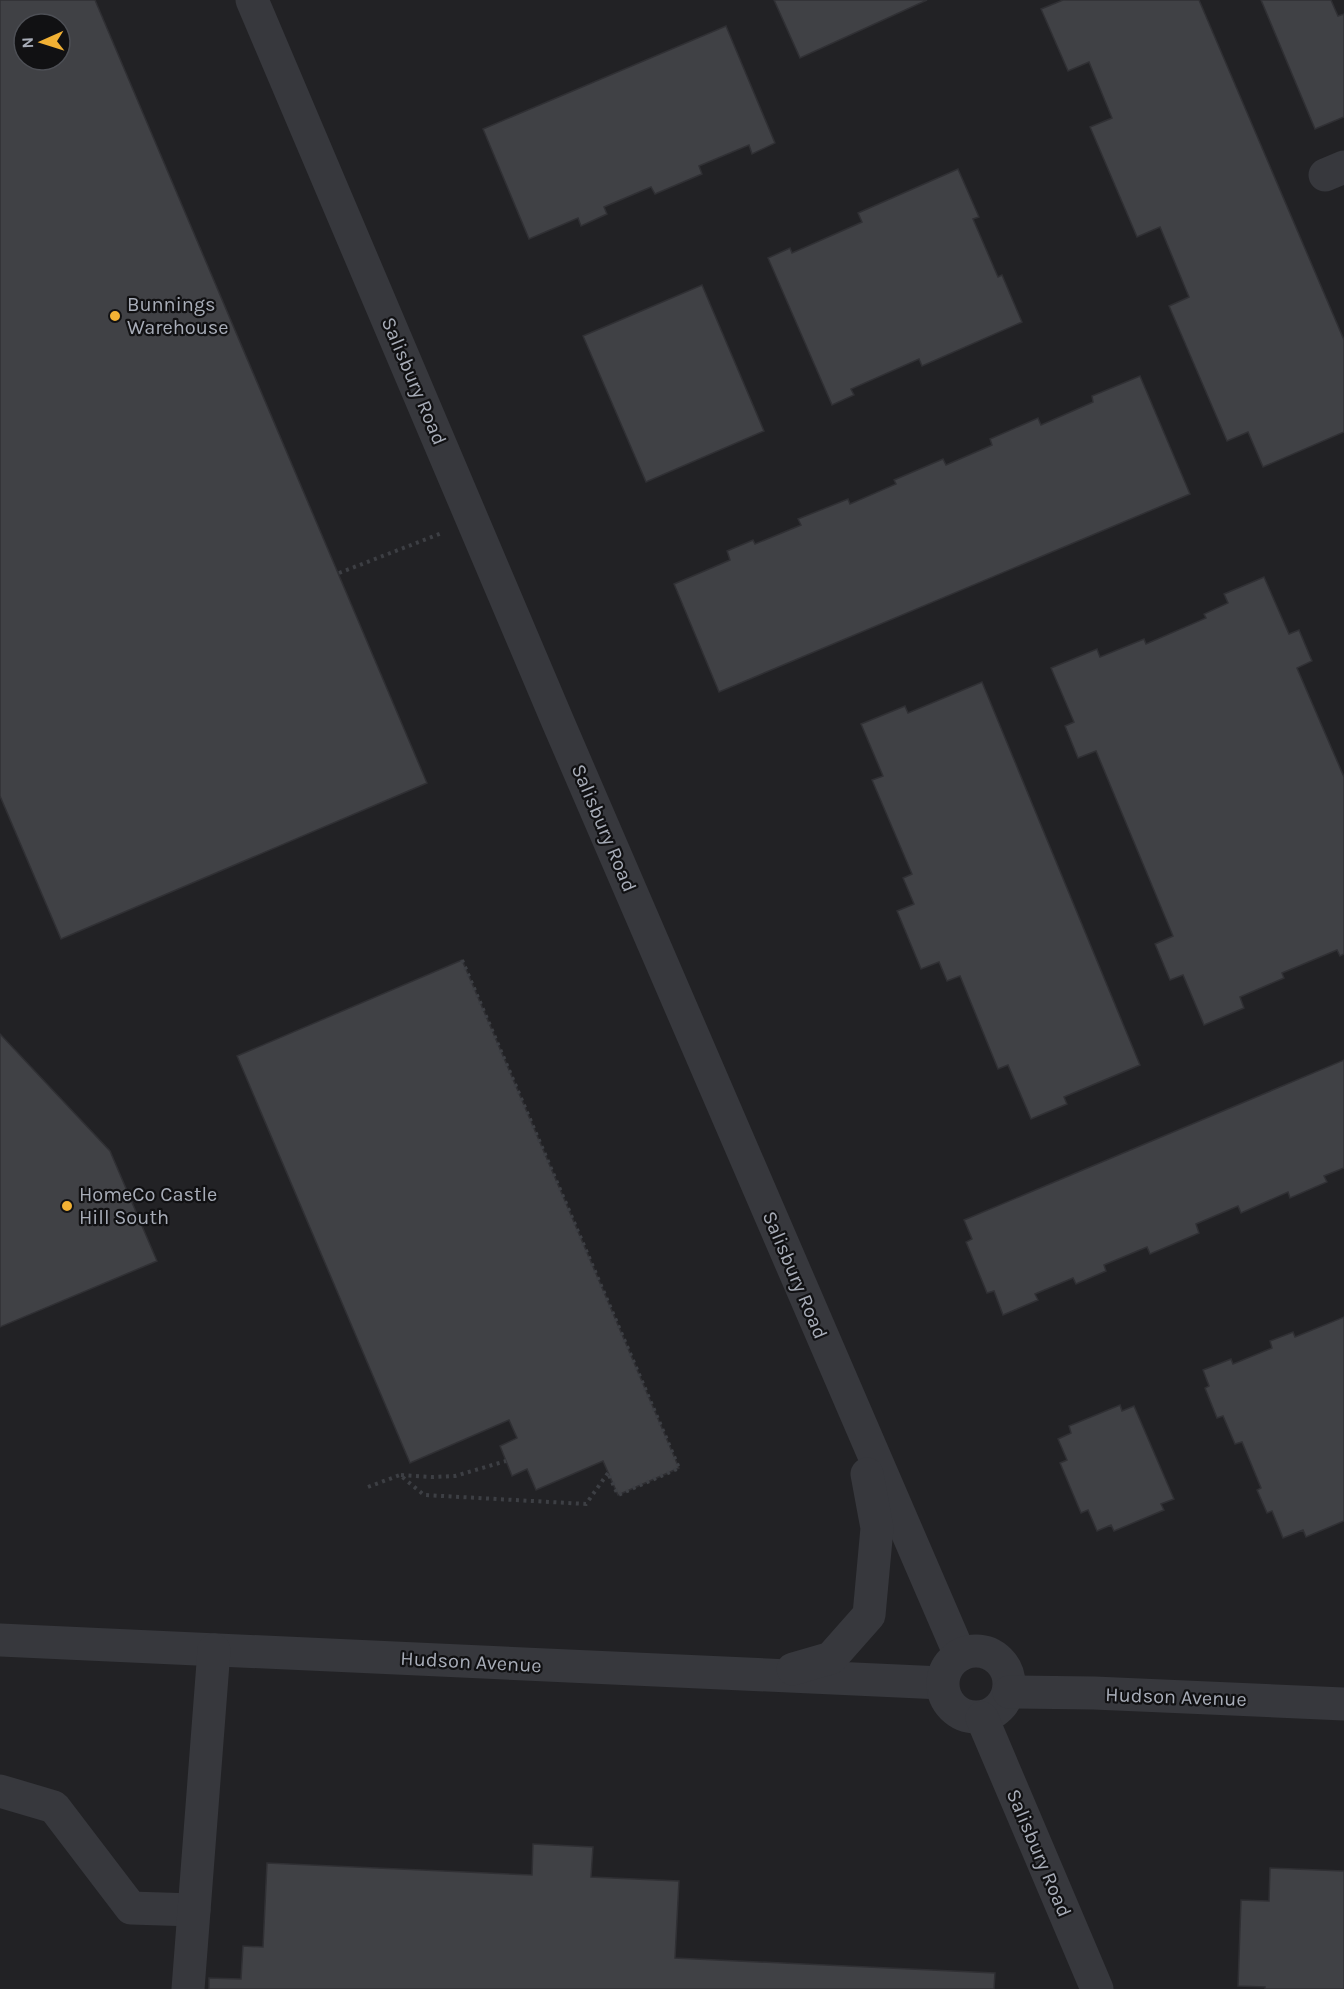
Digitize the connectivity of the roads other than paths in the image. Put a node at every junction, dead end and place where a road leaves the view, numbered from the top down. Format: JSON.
{"nodes":[{"id":1,"x":252,"y":0,"type":"edge"},
{"id":2,"x":856,"y":1415,"type":"junction"},
{"id":3,"x":0,"y":1641,"type":"edge"},
{"id":4,"x":214,"y":1650,"type":"junction"},
{"id":5,"x":960,"y":1655,"type":"junction"},
{"id":6,"x":771,"y":1676,"type":"junction"},
{"id":7,"x":942,"y":1683,"type":"junction"},
{"id":8,"x":1009,"y":1692,"type":"junction"},
{"id":9,"x":1344,"y":1704,"type":"edge"},
{"id":10,"x":982,"y":1718,"type":"junction"},
{"id":11,"x":0,"y":1791,"type":"edge"},
{"id":12,"x":194,"y":1910,"type":"junction"},
{"id":13,"x":188,"y":1989,"type":"edge"},
{"id":14,"x":1097,"y":1989,"type":"edge"}],
"edges":[{"from":1,"to":2,"type":"street","name":"Salisbury Road"},
{"from":2,"to":5,"type":"street","name":"Salisbury Road"},
{"from":2,"to":6,"type":"street"},
{"from":3,"to":4,"type":"street","name":"Hudson Avenue"},
{"from":4,"to":6,"type":"street","name":"Hudson Avenue"},
{"from":4,"to":12,"type":"street"},
{"from":5,"to":7,"type":"street"},
{"from":5,"to":8,"type":"street"},
{"from":6,"to":7,"type":"street","name":"Hudson Avenue"},
{"from":7,"to":10,"type":"street"},
{"from":8,"to":9,"type":"street","name":"Hudson Avenue"},
{"from":8,"to":10,"type":"street"},
{"from":10,"to":14,"type":"street","name":"Salisbury Road"},
{"from":11,"to":12,"type":"street"},
{"from":12,"to":13,"type":"street"}]}
